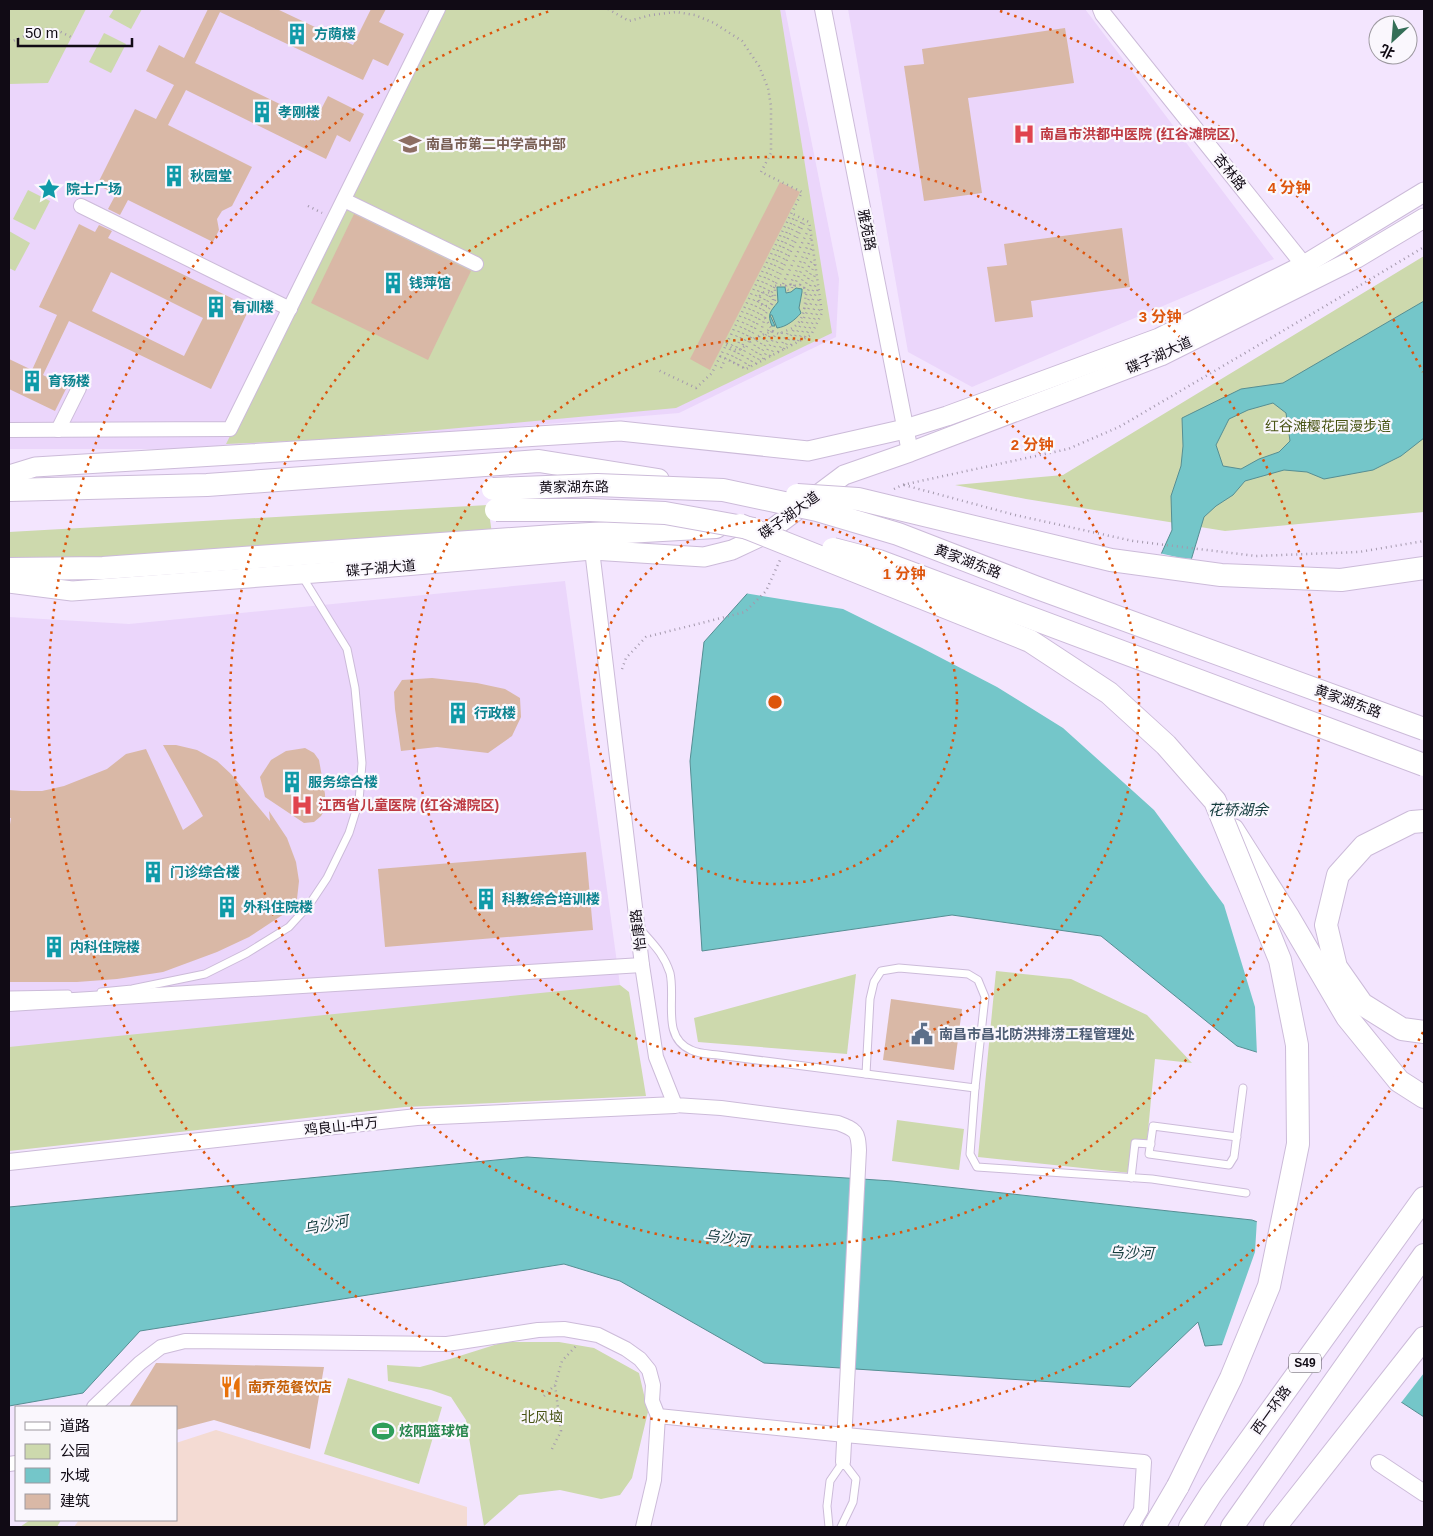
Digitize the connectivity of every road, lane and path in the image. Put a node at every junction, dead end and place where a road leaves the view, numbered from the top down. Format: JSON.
{"nodes":[{"id":1,"x":438,"y":9,"type":"edge"},
{"id":2,"x":608,"y":9,"type":"edge"},
{"id":3,"x":823,"y":9,"type":"edge"},
{"id":4,"x":1101,"y":9,"type":"edge"},
{"id":5,"x":71,"y":37,"type":"dead end"},
{"id":6,"x":9,"y":40,"type":"edge"},
{"id":7,"x":1424,"y":192,"type":"edge"},
{"id":8,"x":344,"y":200,"type":"junction"},
{"id":9,"x":81,"y":206,"type":"dead end"},
{"id":10,"x":795,"y":215,"type":"junction"},
{"id":11,"x":1424,"y":218,"type":"edge"},
{"id":12,"x":804,"y":220,"type":"junction"},
{"id":13,"x":810,"y":227,"type":"junction"},
{"id":14,"x":811,"y":237,"type":"junction"},
{"id":15,"x":812,"y":246,"type":"junction"},
{"id":16,"x":1424,"y":247,"type":"edge"},
{"id":17,"x":814,"y":256,"type":"junction"},
{"id":18,"x":476,"y":264,"type":"dead end"},
{"id":19,"x":815,"y":264,"type":"junction"},
{"id":20,"x":1304,"y":265,"type":"junction"},
{"id":21,"x":816,"y":273,"type":"junction"},
{"id":22,"x":818,"y":281,"type":"junction"},
{"id":23,"x":782,"y":285,"type":"junction"},
{"id":24,"x":800,"y":285,"type":"junction"},
{"id":25,"x":775,"y":286,"type":"junction"},
{"id":26,"x":791,"y":286,"type":"junction"},
{"id":27,"x":804,"y":288,"type":"junction"},
{"id":28,"x":818,"y":288,"type":"junction"},
{"id":29,"x":762,"y":292,"type":"junction"},
{"id":30,"x":769,"y":293,"type":"junction"},
{"id":31,"x":804,"y":298,"type":"junction"},
{"id":32,"x":820,"y":298,"type":"junction"},
{"id":33,"x":758,"y":300,"type":"junction"},
{"id":34,"x":772,"y":302,"type":"junction"},
{"id":35,"x":763,"y":306,"type":"junction"},
{"id":36,"x":290,"y":309,"type":"junction"},
{"id":37,"x":804,"y":310,"type":"junction"},
{"id":38,"x":765,"y":318,"type":"junction"},
{"id":39,"x":795,"y":326,"type":"junction"},
{"id":40,"x":789,"y":329,"type":"junction"},
{"id":41,"x":773,"y":330,"type":"junction"},
{"id":42,"x":782,"y":332,"type":"junction"},
{"id":43,"x":766,"y":333,"type":"junction"},
{"id":44,"x":760,"y":335,"type":"junction"},
{"id":45,"x":797,"y":342,"type":"junction"},
{"id":46,"x":748,"y":343,"type":"junction"},
{"id":47,"x":726,"y":345,"type":"junction"},
{"id":48,"x":790,"y":346,"type":"junction"},
{"id":49,"x":731,"y":347,"type":"junction"},
{"id":50,"x":735,"y":349,"type":"junction"},
{"id":51,"x":740,"y":350,"type":"junction"},
{"id":52,"x":783,"y":350,"type":"junction"},
{"id":53,"x":777,"y":353,"type":"junction"},
{"id":54,"x":720,"y":356,"type":"junction"},
{"id":55,"x":769,"y":357,"type":"junction"},
{"id":56,"x":725,"y":358,"type":"junction"},
{"id":57,"x":730,"y":361,"type":"junction"},
{"id":58,"x":762,"y":361,"type":"junction"},
{"id":59,"x":734,"y":363,"type":"junction"},
{"id":60,"x":755,"y":364,"type":"junction"},
{"id":61,"x":738,"y":365,"type":"junction"},
{"id":62,"x":721,"y":368,"type":"dead end"},
{"id":63,"x":743,"y":368,"type":"junction"},
{"id":64,"x":748,"y":368,"type":"junction"},
{"id":65,"x":658,"y":370,"type":"dead end"},
{"id":66,"x":79,"y":388,"type":"dead end"},
{"id":67,"x":905,"y":429,"type":"junction"},
{"id":68,"x":9,"y":430,"type":"edge"},
{"id":69,"x":58,"y":430,"type":"junction"},
{"id":70,"x":910,"y":452,"type":"junction"},
{"id":71,"x":9,"y":475,"type":"edge"},
{"id":72,"x":902,"y":485,"type":"junction"},
{"id":73,"x":9,"y":490,"type":"edge"},
{"id":74,"x":723,"y":490,"type":"junction"},
{"id":75,"x":894,"y":490,"type":"dead end"},
{"id":76,"x":740,"y":525,"type":"junction"},
{"id":77,"x":1424,"y":541,"type":"edge"},
{"id":78,"x":592,"y":550,"type":"junction"},
{"id":79,"x":782,"y":555,"type":"dead end"},
{"id":80,"x":1424,"y":568,"type":"edge"},
{"id":81,"x":9,"y":569,"type":"edge"},
{"id":82,"x":300,"y":574,"type":"junction"},
{"id":83,"x":9,"y":584,"type":"edge"},
{"id":84,"x":621,"y":672,"type":"dead end"},
{"id":85,"x":1424,"y":729,"type":"edge"},
{"id":86,"x":1424,"y":765,"type":"edge"},
{"id":87,"x":1215,"y":801,"type":"junction"},
{"id":88,"x":1424,"y":821,"type":"edge"},
{"id":89,"x":637,"y":925,"type":"junction"},
{"id":90,"x":642,"y":965,"type":"junction"},
{"id":91,"x":9,"y":995,"type":"edge"},
{"id":92,"x":9,"y":1004,"type":"edge"},
{"id":93,"x":1424,"y":1032,"type":"edge"},
{"id":94,"x":866,"y":1074,"type":"junction"},
{"id":95,"x":975,"y":1088,"type":"junction"},
{"id":96,"x":1243,"y":1088,"type":"dead end"},
{"id":97,"x":1424,"y":1097,"type":"edge"},
{"id":98,"x":676,"y":1105,"type":"junction"},
{"id":99,"x":1237,"y":1137,"type":"junction"},
{"id":100,"x":1151,"y":1144,"type":"junction"},
{"id":101,"x":9,"y":1162,"type":"edge"},
{"id":102,"x":1131,"y":1178,"type":"junction"},
{"id":103,"x":1246,"y":1193,"type":"dead end"},
{"id":104,"x":1424,"y":1198,"type":"edge"},
{"id":105,"x":1424,"y":1255,"type":"edge"},
{"id":106,"x":589,"y":1333,"type":"junction"},
{"id":107,"x":1424,"y":1338,"type":"edge"},
{"id":108,"x":555,"y":1385,"type":"junction"},
{"id":109,"x":544,"y":1396,"type":"dead end"},
{"id":110,"x":95,"y":1406,"type":"edge"},
{"id":111,"x":658,"y":1416,"type":"junction"},
{"id":112,"x":845,"y":1436,"type":"junction"},
{"id":113,"x":552,"y":1449,"type":"dead end"},
{"id":114,"x":844,"y":1462,"type":"junction"},
{"id":115,"x":1379,"y":1463,"type":"dead end"},
{"id":116,"x":1424,"y":1493,"type":"edge"},
{"id":117,"x":1281,"y":1520,"type":"edge"},
{"id":118,"x":643,"y":1527,"type":"edge"},
{"id":119,"x":829,"y":1527,"type":"edge"},
{"id":120,"x":841,"y":1527,"type":"edge"},
{"id":121,"x":1131,"y":1527,"type":"edge"},
{"id":122,"x":1154,"y":1527,"type":"edge"},
{"id":123,"x":1190,"y":1527,"type":"edge"},
{"id":124,"x":1232,"y":1527,"type":"edge"}],
"edges":[{"from":1,"to":8,"type":"street"},
{"from":2,"to":10,"type":"path"},
{"from":3,"to":67,"type":"street","name":"雅苑路"},
{"from":4,"to":20,"type":"street","name":"杏林路"},
{"from":5,"to":6,"type":"path"},
{"from":7,"to":20,"type":"main road","name":"碟子湖大道"},
{"from":8,"to":18,"type":"street"},
{"from":8,"to":36,"type":"street"},
{"from":9,"to":36,"type":"street"},
{"from":10,"to":12,"type":"path"},
{"from":10,"to":29,"type":"path"},
{"from":10,"to":47,"type":"path"},
{"from":10,"to":49,"type":"path"},
{"from":11,"to":70,"type":"main road","name":"碟子湖大道"},
{"from":12,"to":13,"type":"path"},
{"from":12,"to":25,"type":"path"},
{"from":12,"to":30,"type":"path"},
{"from":13,"to":14,"type":"path"},
{"from":13,"to":23,"type":"path"},
{"from":14,"to":15,"type":"path"},
{"from":14,"to":26,"type":"path"},
{"from":15,"to":17,"type":"path"},
{"from":15,"to":26,"type":"path"},
{"from":16,"to":72,"type":"path"},
{"from":17,"to":19,"type":"path"},
{"from":17,"to":24,"type":"path"},
{"from":19,"to":21,"type":"path"},
{"from":19,"to":27,"type":"path"},
{"from":20,"to":67,"type":"main road","name":"碟子湖大道"},
{"from":21,"to":22,"type":"path"},
{"from":21,"to":31,"type":"path"},
{"from":22,"to":28,"type":"path"},
{"from":22,"to":37,"type":"path"},
{"from":23,"to":25,"type":"path"},
{"from":23,"to":26,"type":"path"},
{"from":24,"to":26,"type":"path"},
{"from":24,"to":27,"type":"path"},
{"from":25,"to":30,"type":"path"},
{"from":25,"to":34,"type":"path"},
{"from":27,"to":31,"type":"path"},
{"from":28,"to":32,"type":"path"},
{"from":28,"to":48,"type":"path"},
{"from":29,"to":30,"type":"path"},
{"from":29,"to":33,"type":"path"},
{"from":30,"to":34,"type":"path"},
{"from":30,"to":35,"type":"path"},
{"from":31,"to":37,"type":"path"},
{"from":32,"to":45,"type":"path"},
{"from":32,"to":45,"type":"path"},
{"from":33,"to":35,"type":"path"},
{"from":33,"to":50,"type":"path"},
{"from":34,"to":35,"type":"path"},
{"from":34,"to":38,"type":"path"},
{"from":35,"to":46,"type":"path"},
{"from":35,"to":51,"type":"path"},
{"from":36,"to":69,"type":"street"},
{"from":37,"to":39,"type":"path"},
{"from":38,"to":41,"type":"path"},
{"from":38,"to":44,"type":"path"},
{"from":39,"to":40,"type":"path"},
{"from":39,"to":52,"type":"path"},
{"from":40,"to":42,"type":"path"},
{"from":40,"to":53,"type":"path"},
{"from":41,"to":42,"type":"path"},
{"from":41,"to":43,"type":"path"},
{"from":41,"to":58,"type":"path"},
{"from":41,"to":60,"type":"path"},
{"from":42,"to":55,"type":"path"},
{"from":43,"to":44,"type":"path"},
{"from":43,"to":64,"type":"path"},
{"from":44,"to":46,"type":"path"},
{"from":44,"to":63,"type":"path"},
{"from":45,"to":48,"type":"path"},
{"from":46,"to":51,"type":"path"},
{"from":46,"to":61,"type":"path"},
{"from":47,"to":49,"type":"path"},
{"from":47,"to":54,"type":"path"},
{"from":48,"to":52,"type":"path"},
{"from":49,"to":50,"type":"path"},
{"from":49,"to":56,"type":"path"},
{"from":50,"to":51,"type":"path"},
{"from":50,"to":57,"type":"path"},
{"from":51,"to":59,"type":"path"},
{"from":52,"to":53,"type":"path"},
{"from":53,"to":55,"type":"path"},
{"from":54,"to":56,"type":"path"},
{"from":54,"to":65,"type":"path"},
{"from":55,"to":58,"type":"path"},
{"from":56,"to":57,"type":"path"},
{"from":56,"to":62,"type":"path"},
{"from":57,"to":59,"type":"path"},
{"from":58,"to":60,"type":"path"},
{"from":59,"to":61,"type":"path"},
{"from":60,"to":64,"type":"path"},
{"from":61,"to":63,"type":"path"},
{"from":63,"to":64,"type":"path"},
{"from":66,"to":69,"type":"street"},
{"from":67,"to":70,"type":"street","name":"雅苑路"},
{"from":67,"to":71,"type":"main road","name":"碟子湖大道"},
{"from":68,"to":69,"type":"street"},
{"from":70,"to":78,"type":"main road","name":"碟子湖大道"},
{"from":72,"to":75,"type":"path"},
{"from":72,"to":77,"type":"path"},
{"from":73,"to":74,"type":"highway","bridge":true},
{"from":74,"to":76,"type":"highway","name":"黄家湖东路","bridge":true},
{"from":74,"to":80,"type":"highway","bridge":true},
{"from":74,"to":85,"type":"highway","name":"黄家湖东路","bridge":true},
{"from":76,"to":81,"type":"highway","bridge":true},
{"from":76,"to":86,"type":"highway","name":"黄家湖东路","bridge":true},
{"from":76,"to":87,"type":"highway","bridge":true},
{"from":78,"to":82,"type":"main road","name":"碟子湖大道"},
{"from":78,"to":89,"type":"street","name":"怡康路"},
{"from":79,"to":84,"type":"path"},
{"from":82,"to":83,"type":"main road","name":"碟子湖大道"},
{"from":82,"to":91,"type":"lane"},
{"from":87,"to":97,"type":"highway","bridge":true},
{"from":87,"to":122,"type":"highway","bridge":true},
{"from":88,"to":93,"type":"highway"},
{"from":89,"to":90,"type":"street","name":"怡康路"},
{"from":89,"to":94,"type":"lane"},
{"from":90,"to":92,"type":"street"},
{"from":90,"to":98,"type":"street","name":"怡康路"},
{"from":94,"to":95,"type":"lane"},
{"from":94,"to":95,"type":"lane"},
{"from":95,"to":102,"type":"lane"},
{"from":96,"to":99,"type":"lane"},
{"from":98,"to":101,"type":"street","name":"鸡良山-中万"},
{"from":98,"to":112,"type":"street"},
{"from":99,"to":100,"type":"lane"},
{"from":99,"to":100,"type":"lane"},
{"from":100,"to":102,"type":"lane"},
{"from":102,"to":103,"type":"lane"},
{"from":104,"to":123,"type":"highway","name":"西一环路","number":"S49"},
{"from":105,"to":124,"type":"highway","number":"S49"},
{"from":106,"to":108,"type":"path"},
{"from":106,"to":110,"type":"street"},
{"from":106,"to":111,"type":"street"},
{"from":107,"to":117,"type":"highway"},
{"from":108,"to":109,"type":"path"},
{"from":108,"to":113,"type":"path"},
{"from":111,"to":112,"type":"street"},
{"from":111,"to":118,"type":"street"},
{"from":112,"to":114,"type":"street"},
{"from":112,"to":121,"type":"street"},
{"from":114,"to":119,"type":"lane"},
{"from":114,"to":120,"type":"lane"},
{"from":115,"to":116,"type":"street"}]}
